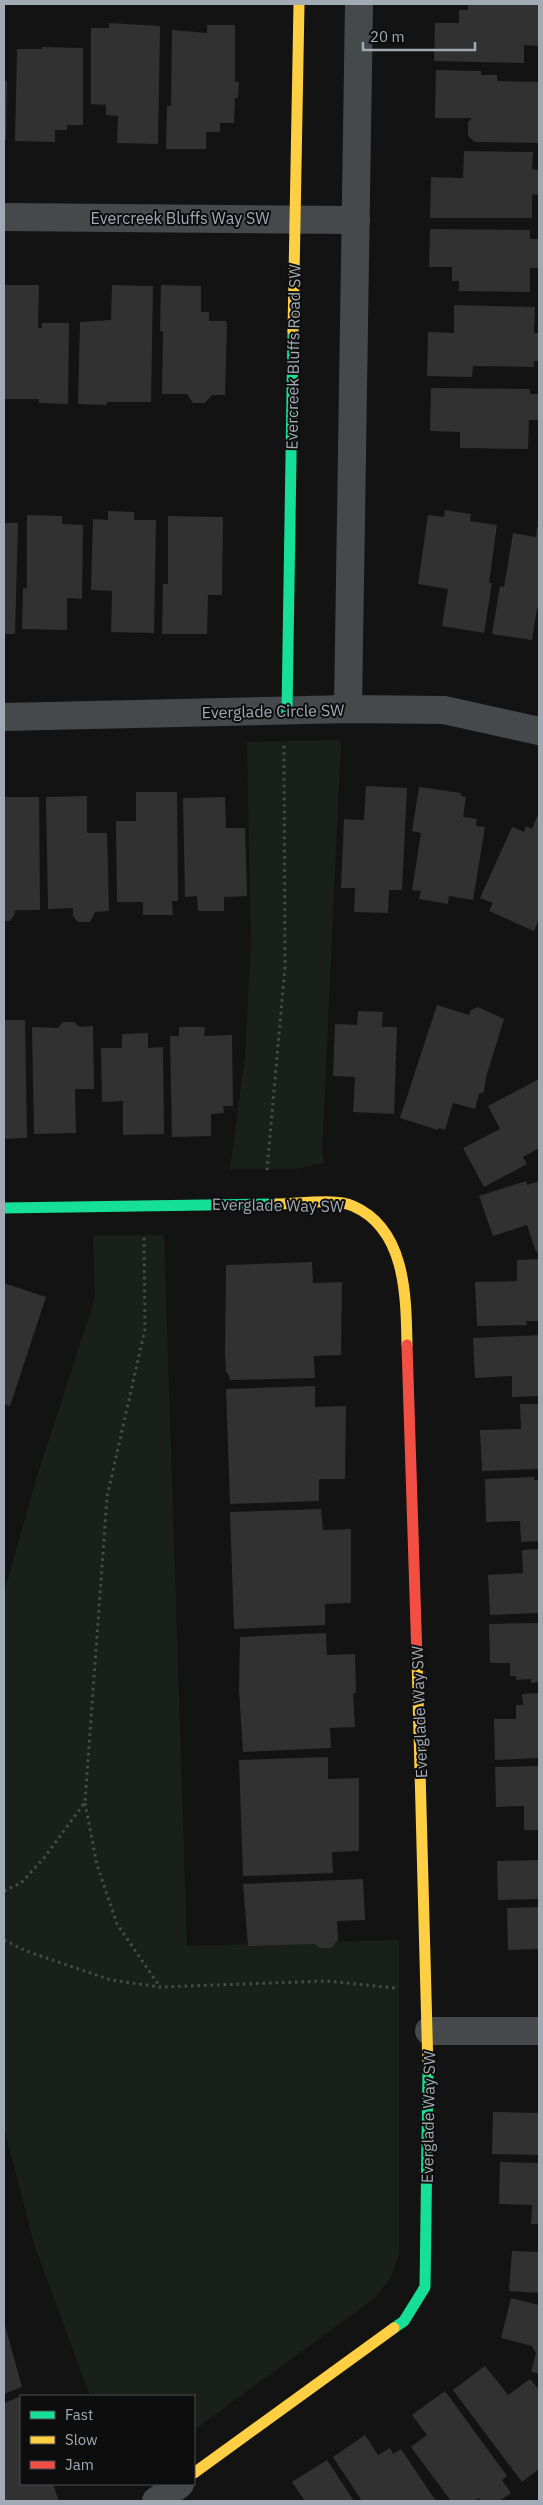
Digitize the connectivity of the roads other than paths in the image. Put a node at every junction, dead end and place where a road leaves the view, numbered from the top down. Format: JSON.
{"nodes":[{"id":1,"x":299,"y":4,"type":"edge"},
{"id":2,"x":360,"y":4,"type":"edge"},
{"id":3,"x":4,"y":217,"type":"edge"},
{"id":4,"x":295,"y":218,"type":"junction"},
{"id":5,"x":356,"y":220,"type":"junction"},
{"id":6,"x":348,"y":709,"type":"junction"},
{"id":7,"x":287,"y":711,"type":"junction"},
{"id":8,"x":4,"y":717,"type":"edge"},
{"id":9,"x":539,"y":731,"type":"edge"},
{"id":10,"x":4,"y":1208,"type":"edge"},
{"id":11,"x":429,"y":2031,"type":"junction"},
{"id":12,"x":539,"y":2031,"type":"edge"},
{"id":13,"x":195,"y":2473,"type":"edge"},
{"id":14,"x":179,"y":2485,"type":"edge"},
{"id":15,"x":156,"y":2501,"type":"edge"}],
"edges":[{"from":1,"to":4,"type":"street","name":"Evercreek Bluffs Road SW"},
{"from":2,"to":5,"type":"street"},
{"from":3,"to":4,"type":"street","name":"Evercreek Bluffs Way SW"},
{"from":4,"to":5,"type":"street","name":"Evercreek Bluffs Way SW"},
{"from":4,"to":7,"type":"street","name":"Evercreek Bluffs Road SW"},
{"from":5,"to":6,"type":"street"},
{"from":6,"to":7,"type":"street","name":"Everglade Circle SW"},
{"from":6,"to":9,"type":"street","name":"Everglade Circle SW"},
{"from":7,"to":8,"type":"street","name":"Everglade Circle SW"},
{"from":10,"to":11,"type":"street","name":"Everglade Way SW"},
{"from":11,"to":12,"type":"street"},
{"from":11,"to":13,"type":"street","name":"Everglade Way SW"},
{"from":14,"to":15,"type":"street"}]}
